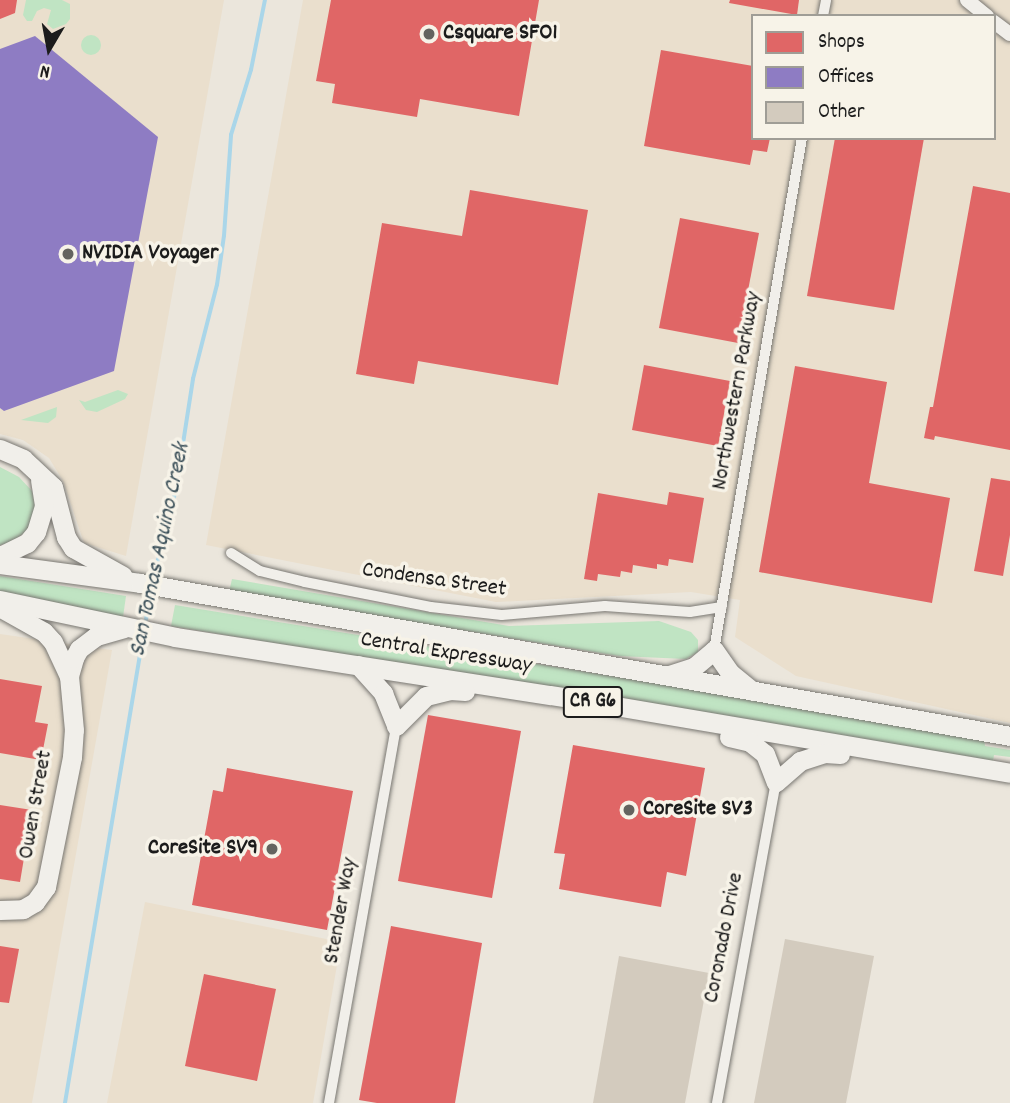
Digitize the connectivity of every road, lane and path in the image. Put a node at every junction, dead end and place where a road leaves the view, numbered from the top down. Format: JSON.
{"nodes":[{"id":1,"x":967,"y":0,"type":"edge"},
{"id":2,"x":984,"y":14,"type":"edge"},
{"id":3,"x":802,"y":140,"type":"edge"},
{"id":4,"x":0,"y":449,"type":"edge"},
{"id":5,"x":38,"y":472,"type":"junction"},
{"id":6,"x":231,"y":552,"type":"dead end"},
{"id":7,"x":0,"y":556,"type":"edge"},
{"id":8,"x":0,"y":564,"type":"edge"},
{"id":9,"x":140,"y":583,"type":"junction"},
{"id":10,"x":0,"y":600,"type":"edge"},
{"id":11,"x":0,"y":607,"type":"edge"},
{"id":12,"x":722,"y":607,"type":"junction"},
{"id":13,"x":125,"y":628,"type":"junction"},
{"id":14,"x":714,"y":650,"type":"junction"},
{"id":15,"x":358,"y":665,"type":"junction"},
{"id":16,"x":69,"y":676,"type":"junction"},
{"id":17,"x":665,"y":677,"type":"junction"},
{"id":18,"x":753,"y":692,"type":"junction"},
{"id":19,"x":579,"y":700,"type":"junction"},
{"id":20,"x":396,"y":726,"type":"junction"},
{"id":21,"x":1010,"y":736,"type":"edge"},
{"id":22,"x":922,"y":760,"type":"junction"},
{"id":23,"x":1010,"y":773,"type":"edge"},
{"id":24,"x":776,"y":782,"type":"junction"},
{"id":25,"x":0,"y":910,"type":"edge"},
{"id":26,"x":329,"y":1103,"type":"edge"},
{"id":27,"x":717,"y":1103,"type":"edge"}],
"edges":[{"from":1,"to":2,"type":"main road"},
{"from":3,"to":12,"type":"street","name":"Northwestern Parkway"},
{"from":4,"to":5,"type":"highway"},
{"from":5,"to":7,"type":"highway"},
{"from":5,"to":9,"type":"highway"},
{"from":6,"to":12,"type":"street","name":"Condensa Street"},
{"from":8,"to":9,"type":"highway","name":"Central Expressway","number":"CR G6"},
{"from":9,"to":17,"type":"highway","name":"Central Expressway","number":"CR G6"},
{"from":10,"to":13,"type":"highway","name":"Central Expressway","number":"CR G6"},
{"from":11,"to":16,"type":"highway"},
{"from":12,"to":14,"type":"street","name":"Northwestern Parkway"},
{"from":13,"to":15,"type":"highway","name":"Central Expressway","number":"CR G6"},
{"from":13,"to":16,"type":"highway"},
{"from":14,"to":17,"type":"highway"},
{"from":14,"to":18,"type":"highway"},
{"from":15,"to":19,"type":"highway","name":"Central Expressway","number":"CR G6"},
{"from":15,"to":20,"type":"highway"},
{"from":16,"to":25,"type":"highway","name":"Owen Street"},
{"from":17,"to":18,"type":"highway","name":"Central Expressway","number":"CR G6"},
{"from":18,"to":21,"type":"highway","name":"Central Expressway","number":"CR G6"},
{"from":19,"to":20,"type":"highway"},
{"from":19,"to":22,"type":"highway","name":"Central Expressway","number":"CR G6"},
{"from":19,"to":24,"type":"highway"},
{"from":20,"to":26,"type":"street","name":"Stender Way"},
{"from":22,"to":23,"type":"highway","name":"Central Expressway","number":"CR G6"},
{"from":22,"to":24,"type":"highway"},
{"from":24,"to":27,"type":"street","name":"Coronado Drive"}]}
